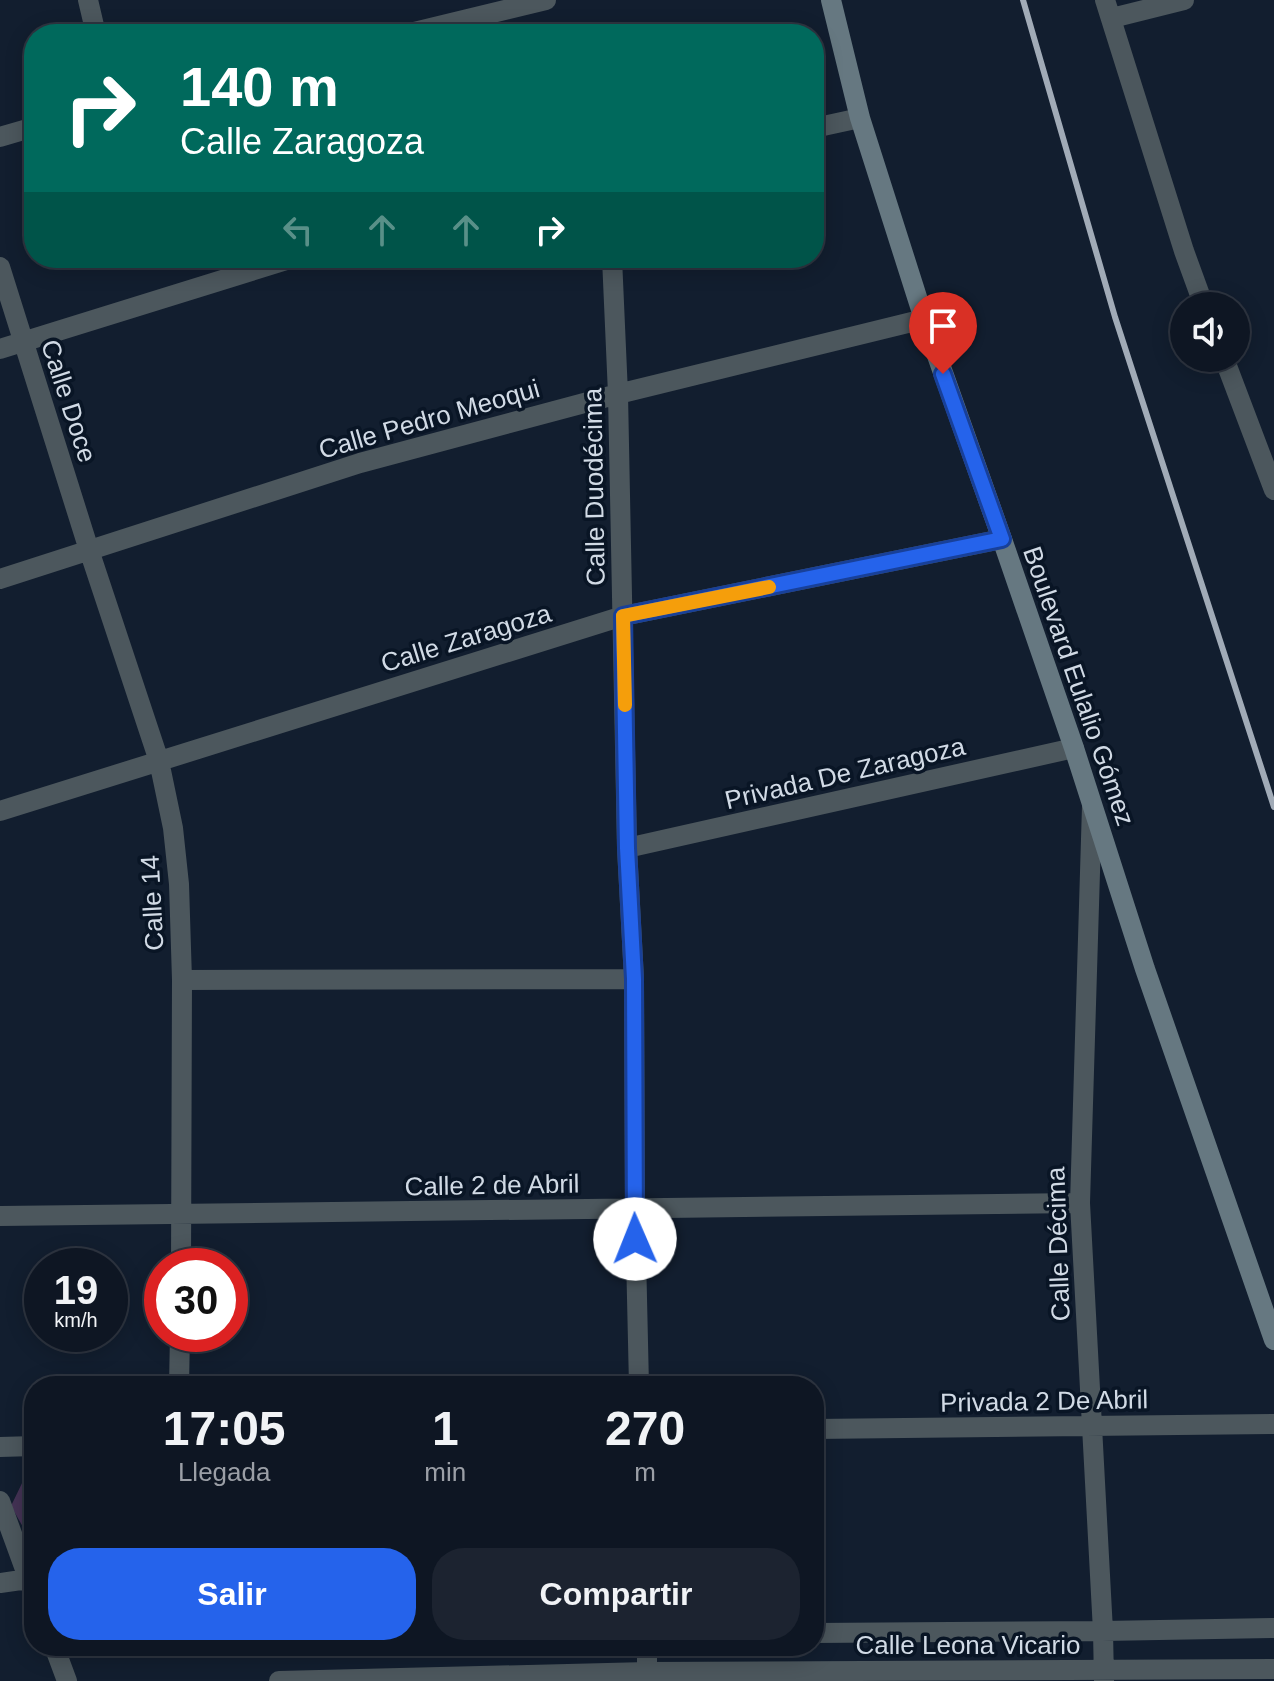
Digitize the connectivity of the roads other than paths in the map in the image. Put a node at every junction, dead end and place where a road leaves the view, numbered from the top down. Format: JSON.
{"nodes":[{"id":1,"x":88,"y":0,"type":"edge"},
{"id":2,"x":546,"y":0,"type":"edge"},
{"id":3,"x":831,"y":0,"type":"edge"},
{"id":4,"x":1184,"y":0,"type":"edge"},
{"id":5,"x":1108,"y":9,"type":"edge"},
{"id":6,"x":94,"y":24,"type":"edge"},
{"id":7,"x":447,"y":24,"type":"edge"},
{"id":8,"x":860,"y":118,"type":"junction"},
{"id":9,"x":824,"y":126,"type":"edge"},
{"id":10,"x":24,"y":130,"type":"edge"},
{"id":11,"x":0,"y":137,"type":"edge"},
{"id":12,"x":0,"y":267,"type":"edge"},
{"id":13,"x":260,"y":268,"type":"edge"},
{"id":14,"x":612,"y":268,"type":"edge"},
{"id":15,"x":1199,"y":292,"type":"edge"},
{"id":16,"x":924,"y":319,"type":"junction"},
{"id":17,"x":23,"y":341,"type":"junction"},
{"id":18,"x":0,"y":349,"type":"edge"},
{"id":19,"x":1229,"y":372,"type":"edge"},
{"id":20,"x":618,"y":394,"type":"junction"},
{"id":21,"x":1274,"y":490,"type":"edge"},
{"id":22,"x":1002,"y":539,"type":"junction"},
{"id":23,"x":89,"y":550,"type":"junction"},
{"id":24,"x":0,"y":579,"type":"edge"},
{"id":25,"x":623,"y":616,"type":"junction"},
{"id":26,"x":1074,"y":748,"type":"junction"},
{"id":27,"x":159,"y":761,"type":"junction"},
{"id":28,"x":1092,"y":806,"type":"junction"},
{"id":29,"x":0,"y":811,"type":"edge"},
{"id":30,"x":627,"y":848,"type":"junction"},
{"id":31,"x":634,"y":979,"type":"junction"},
{"id":32,"x":182,"y":980,"type":"junction"},
{"id":33,"x":1080,"y":1203,"type":"junction"},
{"id":34,"x":635,"y":1210,"type":"junction"},
{"id":35,"x":181,"y":1215,"type":"junction"},
{"id":36,"x":0,"y":1216,"type":"edge"},
{"id":37,"x":181,"y":1248,"type":"edge"},
{"id":38,"x":1274,"y":1340,"type":"edge"},
{"id":39,"x":180,"y":1352,"type":"edge"},
{"id":40,"x":179,"y":1376,"type":"edge"},
{"id":41,"x":639,"y":1376,"type":"edge"},
{"id":42,"x":1274,"y":1424,"type":"edge"},
{"id":43,"x":1092,"y":1427,"type":"junction"},
{"id":44,"x":824,"y":1429,"type":"edge"},
{"id":45,"x":24,"y":1446,"type":"edge"},
{"id":46,"x":0,"y":1447,"type":"edge"},
{"id":47,"x":0,"y":1501,"type":"edge"},
{"id":48,"x":24,"y":1567,"type":"edge"},
{"id":49,"x":0,"y":1583,"type":"edge"},
{"id":50,"x":24,"y":1585,"type":"edge"},
{"id":51,"x":1274,"y":1628,"type":"edge"},
{"id":52,"x":1103,"y":1631,"type":"junction"},
{"id":53,"x":824,"y":1633,"type":"edge"},
{"id":54,"x":58,"y":1656,"type":"edge"},
{"id":55,"x":647,"y":1656,"type":"edge"},
{"id":56,"x":1274,"y":1669,"type":"edge"},
{"id":57,"x":1104,"y":1676,"type":"edge"},
{"id":58,"x":647,"y":1677,"type":"edge"},
{"id":59,"x":67,"y":1681,"type":"edge"},
{"id":60,"x":279,"y":1681,"type":"edge"}],
"edges":[{"from":1,"to":6,"type":"street"},
{"from":2,"to":7,"type":"street"},
{"from":3,"to":8,"type":"main road","name":"Boulevard Eulalio Gómez"},
{"from":4,"to":5,"type":"street"},
{"from":5,"to":15,"type":"street"},
{"from":8,"to":9,"type":"street"},
{"from":8,"to":16,"type":"main road","name":"Boulevard Eulalio Gómez"},
{"from":10,"to":11,"type":"street"},
{"from":12,"to":17,"type":"street","name":"Calle Doce"},
{"from":13,"to":17,"type":"street"},
{"from":14,"to":20,"type":"street","name":"Calle Duodécima"},
{"from":16,"to":20,"type":"street","name":"Calle Pedro Meoqui"},
{"from":16,"to":22,"type":"main road","name":"Boulevard Eulalio Gómez"},
{"from":17,"to":18,"type":"street"},
{"from":17,"to":23,"type":"street","name":"Calle Doce"},
{"from":19,"to":21,"type":"street"},
{"from":20,"to":23,"type":"street","name":"Calle Pedro Meoqui"},
{"from":20,"to":25,"type":"street","name":"Calle Duodécima"},
{"from":22,"to":25,"type":"street","name":"Calle Zaragoza"},
{"from":22,"to":26,"type":"main road","name":"Boulevard Eulalio Gómez"},
{"from":23,"to":24,"type":"street","name":"Calle Pedro Meoqui"},
{"from":23,"to":27,"type":"street","name":"Calle 14"},
{"from":25,"to":27,"type":"street","name":"Calle Zaragoza"},
{"from":25,"to":30,"type":"street","name":"Calle Duodécima"},
{"from":26,"to":28,"type":"main road","name":"Boulevard Eulalio Gómez"},
{"from":26,"to":30,"type":"street","name":"Privada De Zaragoza"},
{"from":27,"to":29,"type":"street","name":"Calle Zaragoza"},
{"from":27,"to":32,"type":"street","name":"Calle 14"},
{"from":28,"to":33,"type":"street","name":"Calle Décima"},
{"from":28,"to":38,"type":"main road","name":"Boulevard Eulalio Gómez"},
{"from":30,"to":31,"type":"street","name":"Calle Duodécima"},
{"from":31,"to":32,"type":"street"},
{"from":31,"to":34,"type":"street","name":"Calle Duodécima"},
{"from":32,"to":35,"type":"street","name":"Calle 14"},
{"from":33,"to":34,"type":"street","name":"Calle 2 de Abril"},
{"from":33,"to":43,"type":"street","name":"Calle Décima"},
{"from":34,"to":35,"type":"street","name":"Calle 2 de Abril"},
{"from":34,"to":41,"type":"street","name":"Calle Duodécima"},
{"from":35,"to":36,"type":"street","name":"Calle 2 de Abril"},
{"from":35,"to":37,"type":"street","name":"Calle 14"},
{"from":39,"to":40,"type":"street"},
{"from":42,"to":43,"type":"street","name":"Privada 2 De Abril"},
{"from":43,"to":44,"type":"street","name":"Privada 2 De Abril"},
{"from":43,"to":52,"type":"street","name":"Calle Décima"},
{"from":45,"to":46,"type":"street"},
{"from":47,"to":48,"type":"street"},
{"from":49,"to":50,"type":"street"},
{"from":51,"to":52,"type":"street","name":"Calle Leona Vicario"},
{"from":52,"to":53,"type":"street","name":"Calle Leona Vicario"},
{"from":52,"to":57,"type":"street","name":"Calle Décima"},
{"from":54,"to":59,"type":"street"},
{"from":55,"to":58,"type":"street"},
{"from":56,"to":57,"type":"street","name":"Calle Leona Vicario"},
{"from":57,"to":58,"type":"street","name":"Calle Leona Vicario"},
{"from":58,"to":60,"type":"street","name":"Calle Leona Vicario"}]}
